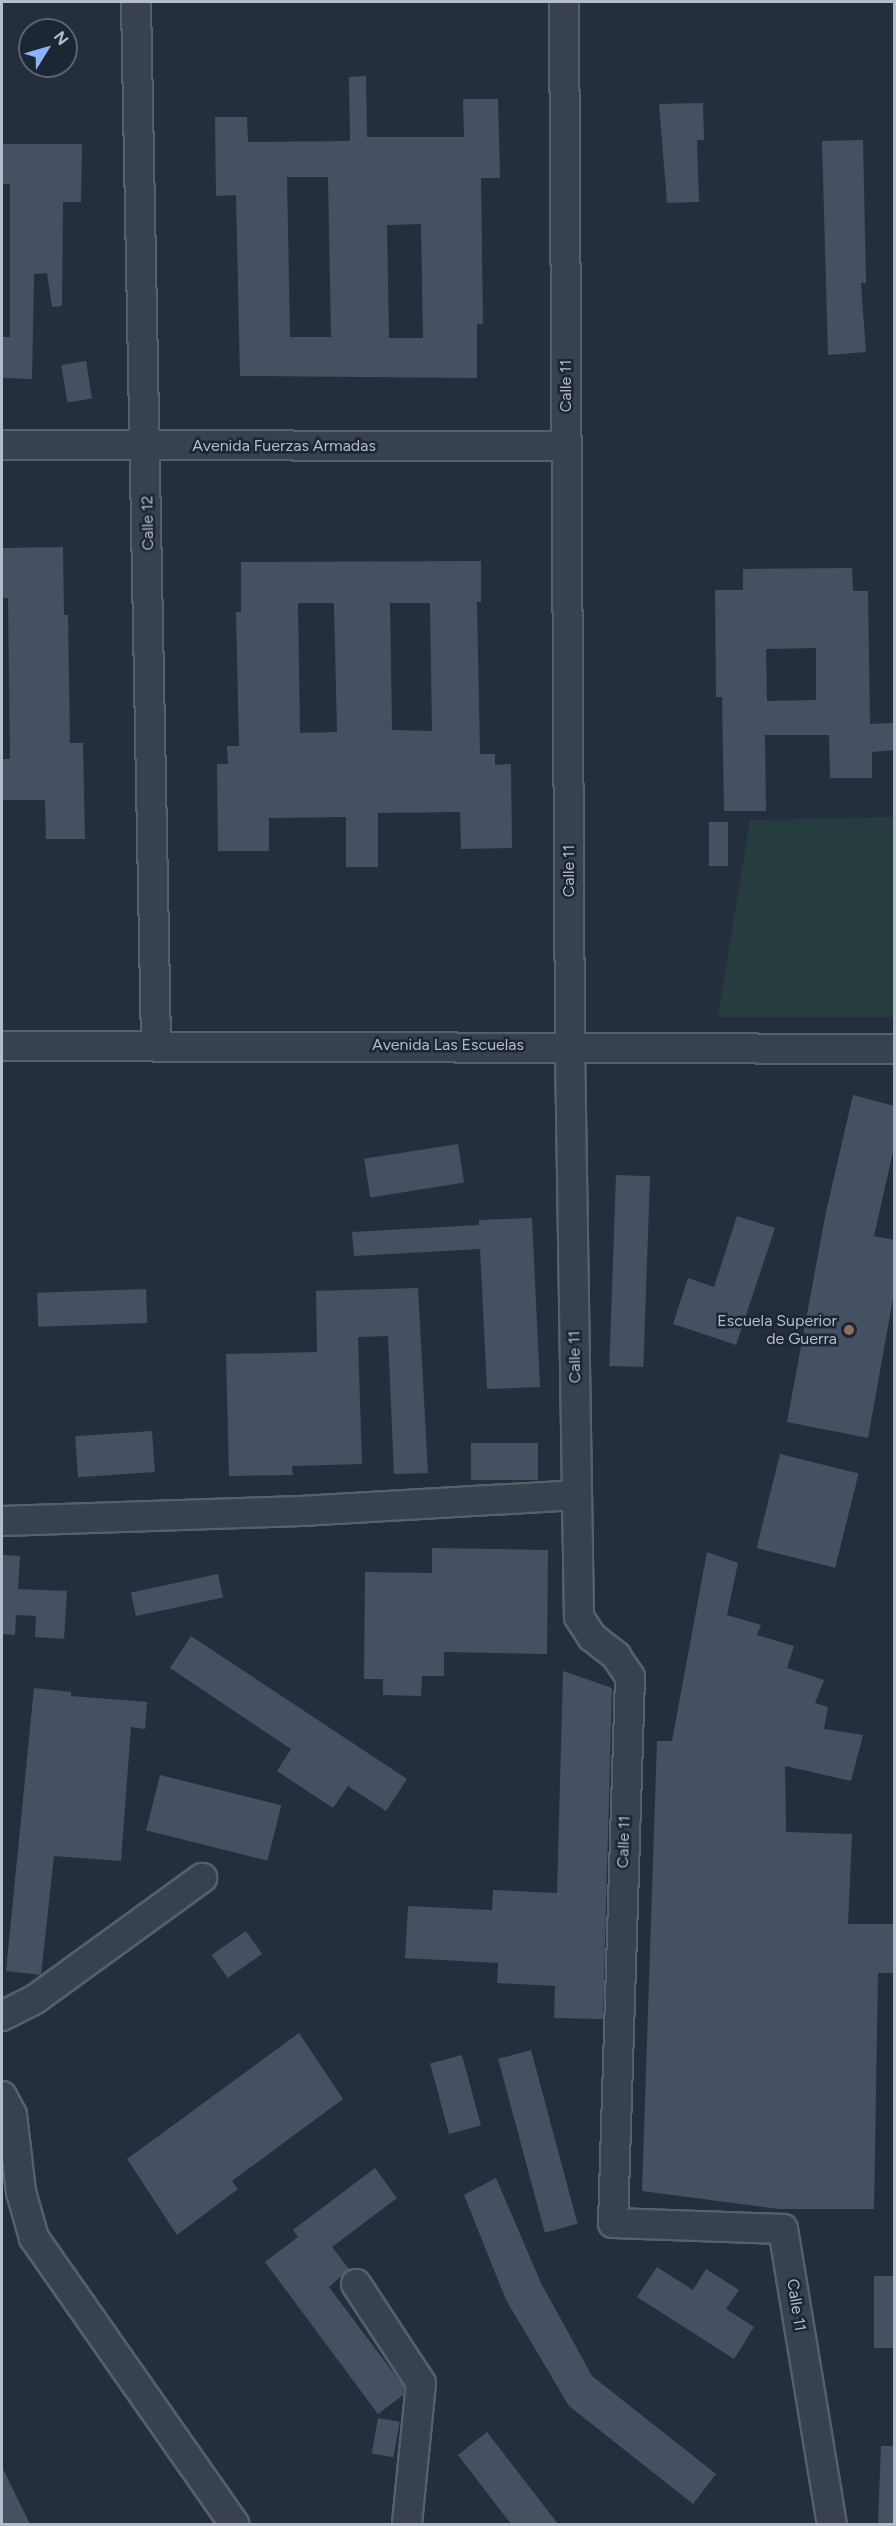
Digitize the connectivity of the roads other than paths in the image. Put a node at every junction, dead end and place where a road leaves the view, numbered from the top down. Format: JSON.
{"nodes":[{"id":1,"x":136,"y":2,"type":"edge"},
{"id":2,"x":564,"y":2,"type":"edge"},
{"id":3,"x":2,"y":445,"type":"edge"},
{"id":4,"x":147,"y":446,"type":"junction"},
{"id":5,"x":567,"y":446,"type":"junction"},
{"id":6,"x":156,"y":1044,"type":"junction"},
{"id":7,"x":2,"y":1046,"type":"edge"},
{"id":8,"x":570,"y":1047,"type":"junction"},
{"id":9,"x":894,"y":1049,"type":"edge"},
{"id":10,"x":577,"y":1495,"type":"junction"},
{"id":11,"x":2,"y":1521,"type":"edge"},
{"id":12,"x":202,"y":1878,"type":"dead end"},
{"id":13,"x":2,"y":2016,"type":"edge"},
{"id":14,"x":2,"y":2096,"type":"edge"},
{"id":15,"x":356,"y":2284,"type":"dead end"},
{"id":16,"x":234,"y":2524,"type":"edge"},
{"id":17,"x":406,"y":2524,"type":"edge"},
{"id":18,"x":831,"y":2524,"type":"edge"}],
"edges":[{"from":1,"to":4,"type":"street","name":"Calle 12"},
{"from":2,"to":5,"type":"street","name":"Calle 11"},
{"from":3,"to":4,"type":"street","name":"Avenida Fuerzas Armadas"},
{"from":4,"to":5,"type":"street","name":"Avenida Fuerzas Armadas"},
{"from":4,"to":6,"type":"street","name":"Calle 12"},
{"from":5,"to":8,"type":"street","name":"Calle 11"},
{"from":6,"to":7,"type":"street","name":"Avenida Las Escuelas"},
{"from":6,"to":8,"type":"street","name":"Avenida Las Escuelas"},
{"from":8,"to":9,"type":"street","name":"Avenida Las Escuelas"},
{"from":8,"to":10,"type":"street","name":"Calle 11"},
{"from":10,"to":11,"type":"street"},
{"from":10,"to":18,"type":"street","name":"Calle 11"},
{"from":12,"to":13,"type":"street"},
{"from":14,"to":16,"type":"street"},
{"from":15,"to":17,"type":"street"}]}
